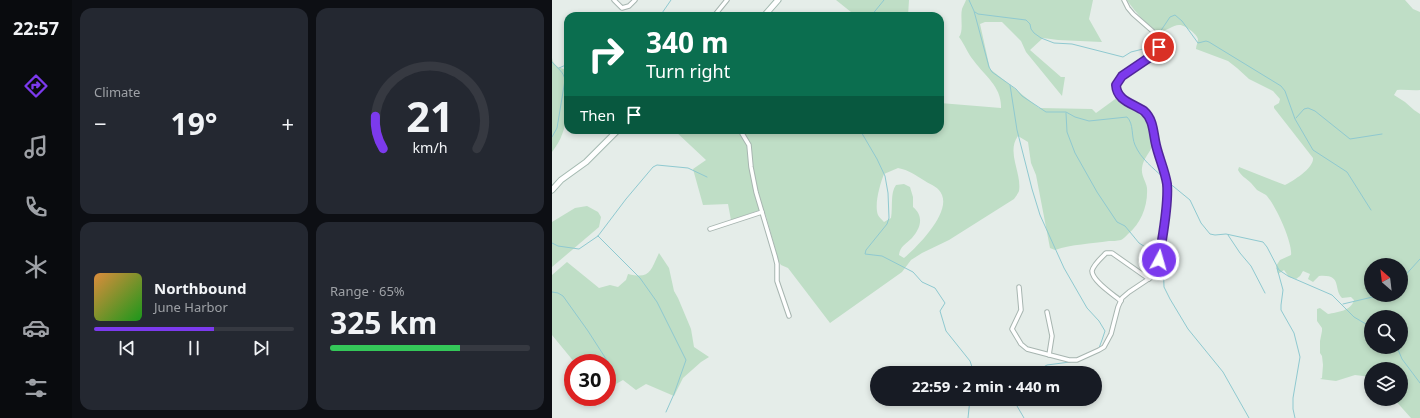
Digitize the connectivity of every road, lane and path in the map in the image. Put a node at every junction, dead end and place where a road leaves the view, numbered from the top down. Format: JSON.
{"nodes":[{"id":1,"x":614,"y":0,"type":"edge"},
{"id":2,"x":635,"y":0,"type":"edge"},
{"id":3,"x":726,"y":0,"type":"edge"},
{"id":4,"x":778,"y":0,"type":"edge"},
{"id":5,"x":1124,"y":0,"type":"edge"},
{"id":6,"x":717,"y":12,"type":"edge"},
{"id":7,"x":768,"y":12,"type":"edge"},
{"id":8,"x":614,"y":134,"type":"edge"},
{"id":9,"x":742,"y":134,"type":"edge"},
{"id":10,"x":552,"y":190,"type":"edge"},
{"id":11,"x":762,"y":212,"type":"junction"},
{"id":12,"x":710,"y":229,"type":"dead end"},
{"id":13,"x":1149,"y":279,"type":"junction"},
{"id":14,"x":1019,"y":287,"type":"dead end"},
{"id":15,"x":1121,"y":301,"type":"junction"},
{"id":16,"x":1047,"y":312,"type":"dead end"},
{"id":17,"x":789,"y":316,"type":"dead end"},
{"id":18,"x":1049,"y":355,"type":"junction"}],
"edges":[{"from":1,"to":2,"type":"street"},
{"from":3,"to":6,"type":"street"},
{"from":4,"to":7,"type":"street"},
{"from":5,"to":13,"type":"street"},
{"from":8,"to":10,"type":"street"},
{"from":9,"to":11,"type":"street"},
{"from":11,"to":12,"type":"street"},
{"from":11,"to":17,"type":"street"},
{"from":13,"to":15,"type":"street"},
{"from":13,"to":15,"type":"street"},
{"from":14,"to":18,"type":"street"},
{"from":15,"to":18,"type":"street"},
{"from":16,"to":18,"type":"street"}]}
